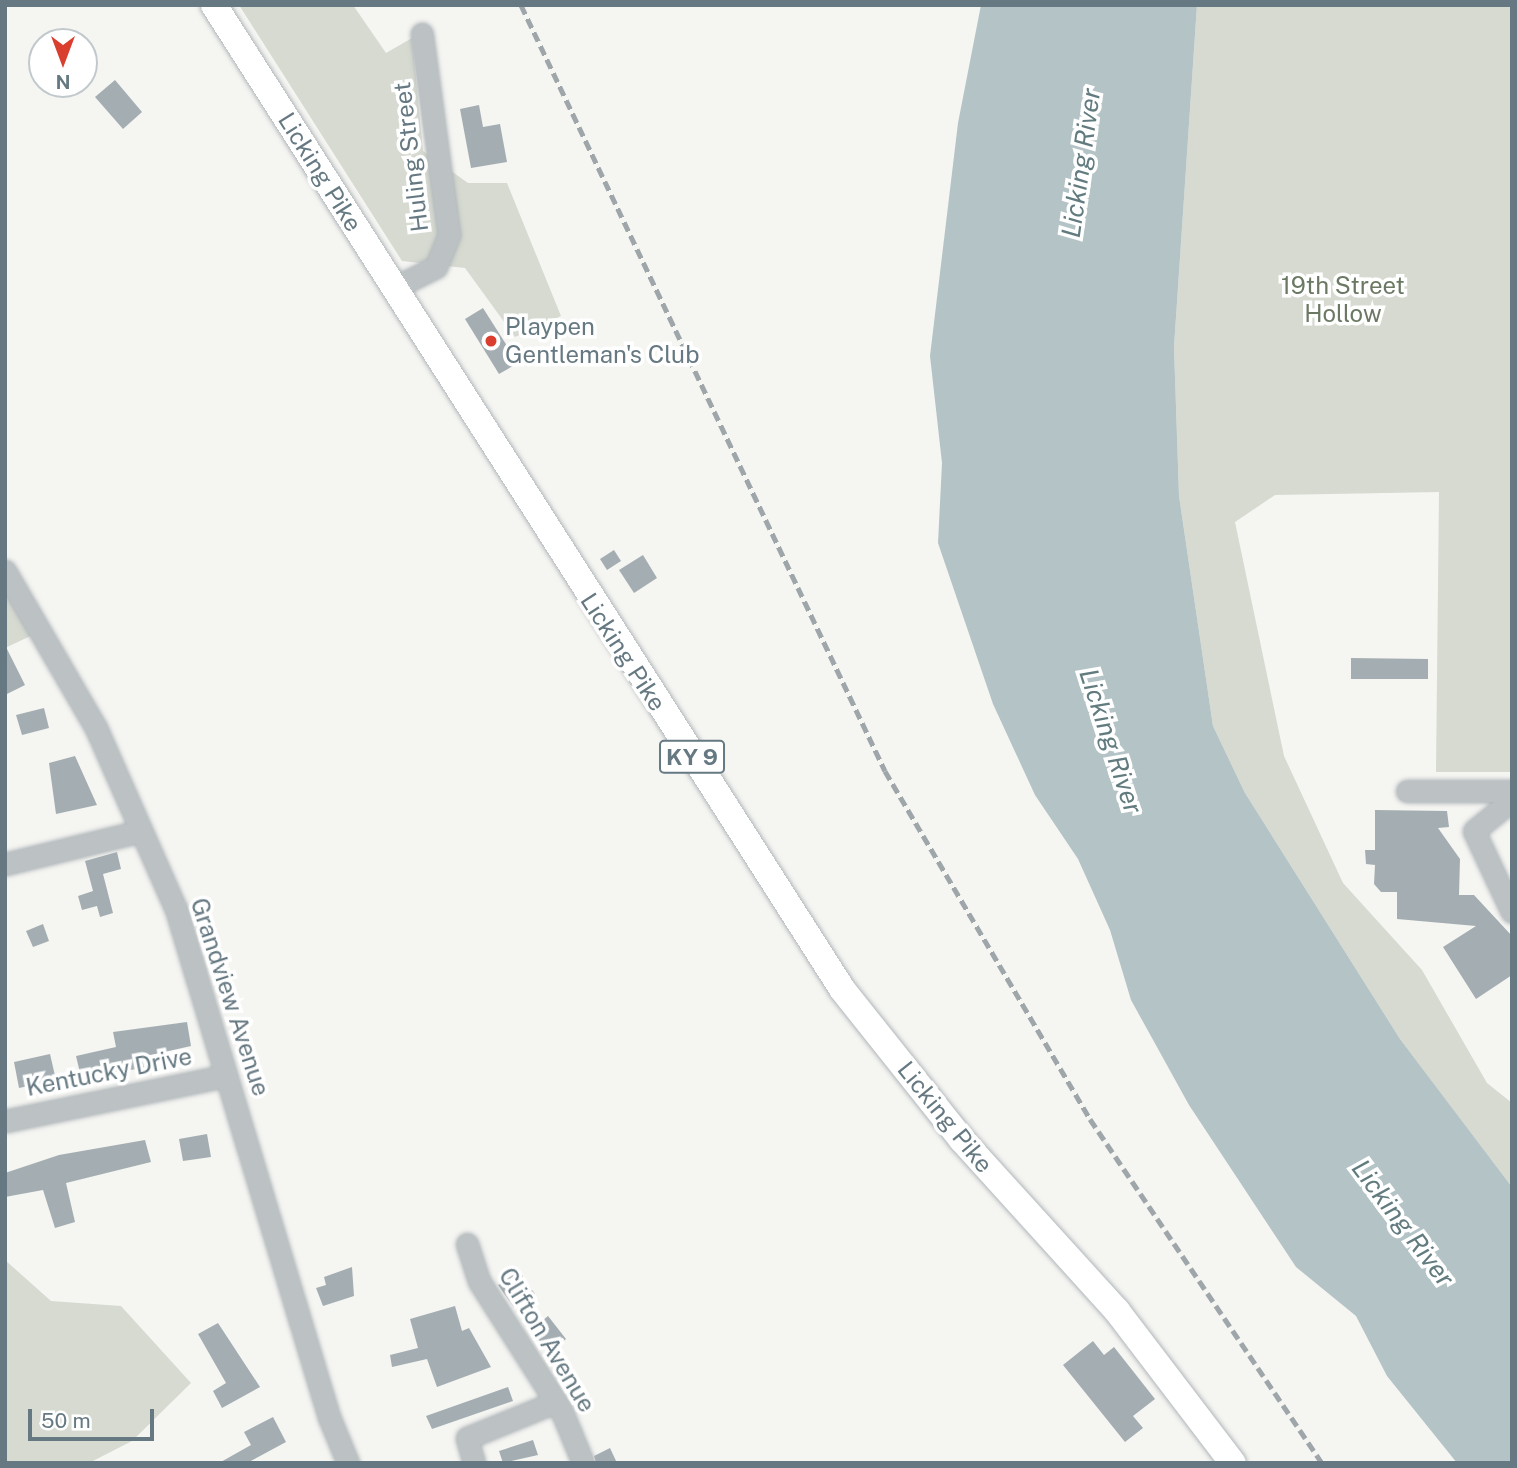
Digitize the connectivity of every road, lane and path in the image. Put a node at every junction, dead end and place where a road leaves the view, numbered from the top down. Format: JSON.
{"nodes":[{"id":1,"x":214,"y":5,"type":"edge"},
{"id":2,"x":422,"y":34,"type":"dead end"},
{"id":3,"x":394,"y":288,"type":"junction"},
{"id":4,"x":5,"y":571,"type":"edge"},
{"id":5,"x":1407,"y":791,"type":"dead end"},
{"id":6,"x":1512,"y":792,"type":"edge"},
{"id":7,"x":1512,"y":800,"type":"edge"},
{"id":8,"x":141,"y":831,"type":"junction"},
{"id":9,"x":5,"y":864,"type":"edge"},
{"id":10,"x":1512,"y":912,"type":"edge"},
{"id":11,"x":224,"y":1076,"type":"junction"},
{"id":12,"x":5,"y":1121,"type":"edge"},
{"id":13,"x":467,"y":1244,"type":"dead end"},
{"id":14,"x":555,"y":1402,"type":"junction"},
{"id":15,"x":348,"y":1463,"type":"edge"},
{"id":16,"x":474,"y":1463,"type":"edge"},
{"id":17,"x":583,"y":1463,"type":"edge"},
{"id":18,"x":1233,"y":1463,"type":"edge"}],
"edges":[{"from":1,"to":3,"type":"main road","name":"Licking Pike","number":"KY 9"},
{"from":2,"to":3,"type":"street","name":"Huling Street"},
{"from":3,"to":18,"type":"main road","name":"Licking Pike","number":"KY 9"},
{"from":4,"to":8,"type":"street","name":"Grandview Avenue"},
{"from":5,"to":6,"type":"street"},
{"from":7,"to":10,"type":"street"},
{"from":8,"to":9,"type":"street"},
{"from":8,"to":11,"type":"street","name":"Grandview Avenue"},
{"from":11,"to":12,"type":"street","name":"Kentucky Drive"},
{"from":11,"to":15,"type":"street","name":"Grandview Avenue"},
{"from":13,"to":14,"type":"street","name":"Clifton Avenue"},
{"from":14,"to":16,"type":"street"},
{"from":14,"to":17,"type":"street","name":"Clifton Avenue"}]}
